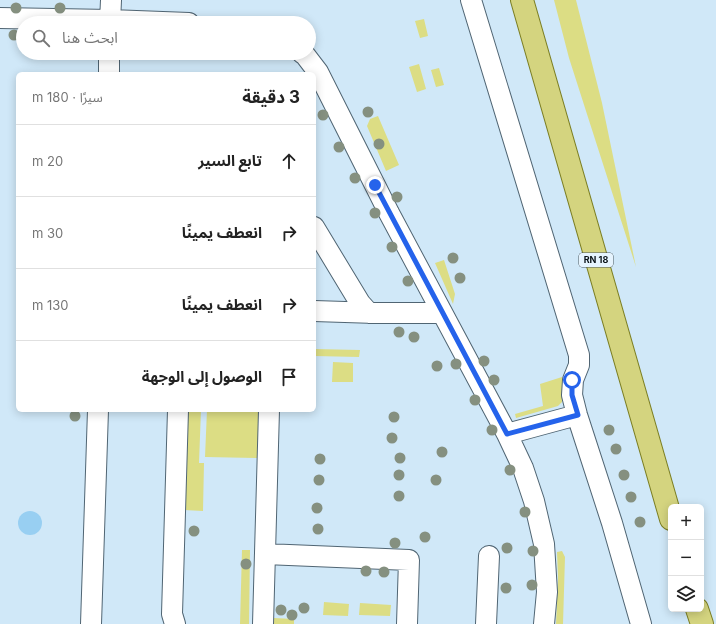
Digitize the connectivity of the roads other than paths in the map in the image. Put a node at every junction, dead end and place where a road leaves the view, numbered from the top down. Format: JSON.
{"nodes":[{"id":1,"x":111,"y":0,"type":"edge"},
{"id":2,"x":471,"y":0,"type":"edge"},
{"id":3,"x":522,"y":0,"type":"edge"},
{"id":4,"x":110,"y":16,"type":"edge"},
{"id":5,"x":0,"y":18,"type":"edge"},
{"id":6,"x":16,"y":19,"type":"edge"},
{"id":7,"x":109,"y":60,"type":"edge"},
{"id":8,"x":308,"y":60,"type":"edge"},
{"id":9,"x":109,"y":72,"type":"edge"},
{"id":10,"x":316,"y":230,"type":"edge"},
{"id":11,"x":316,"y":311,"type":"edge"},
{"id":12,"x":369,"y":313,"type":"junction"},
{"id":13,"x":442,"y":313,"type":"junction"},
{"id":14,"x":98,"y":412,"type":"edge"},
{"id":15,"x":178,"y":412,"type":"edge"},
{"id":16,"x":269,"y":412,"type":"edge"},
{"id":17,"x":578,"y":415,"type":"junction"},
{"id":18,"x":507,"y":434,"type":"junction"},
{"id":19,"x":668,"y":509,"type":"edge"},
{"id":20,"x":265,"y":554,"type":"junction"},
{"id":21,"x":489,"y":556,"type":"dead end"},
{"id":22,"x":698,"y":612,"type":"edge"},
{"id":23,"x":92,"y":624,"type":"edge"},
{"id":24,"x":175,"y":624,"type":"edge"},
{"id":25,"x":263,"y":624,"type":"edge"},
{"id":26,"x":406,"y":624,"type":"edge"},
{"id":27,"x":486,"y":624,"type":"edge"},
{"id":28,"x":544,"y":624,"type":"edge"},
{"id":29,"x":641,"y":624,"type":"edge"},
{"id":30,"x":702,"y":624,"type":"edge"}],
"edges":[{"from":1,"to":4,"type":"street"},
{"from":2,"to":17,"type":"street"},
{"from":3,"to":19,"type":"main road","number":"RN 18"},
{"from":5,"to":6,"type":"street"},
{"from":7,"to":9,"type":"street"},
{"from":8,"to":13,"type":"street"},
{"from":10,"to":12,"type":"street"},
{"from":11,"to":12,"type":"street"},
{"from":12,"to":13,"type":"street"},
{"from":13,"to":18,"type":"street"},
{"from":14,"to":23,"type":"street"},
{"from":15,"to":24,"type":"street"},
{"from":16,"to":20,"type":"street"},
{"from":17,"to":18,"type":"street"},
{"from":17,"to":29,"type":"street"},
{"from":18,"to":28,"type":"street"},
{"from":20,"to":25,"type":"street"},
{"from":20,"to":26,"type":"street"},
{"from":21,"to":27,"type":"street"},
{"from":22,"to":30,"type":"main road"}]}
